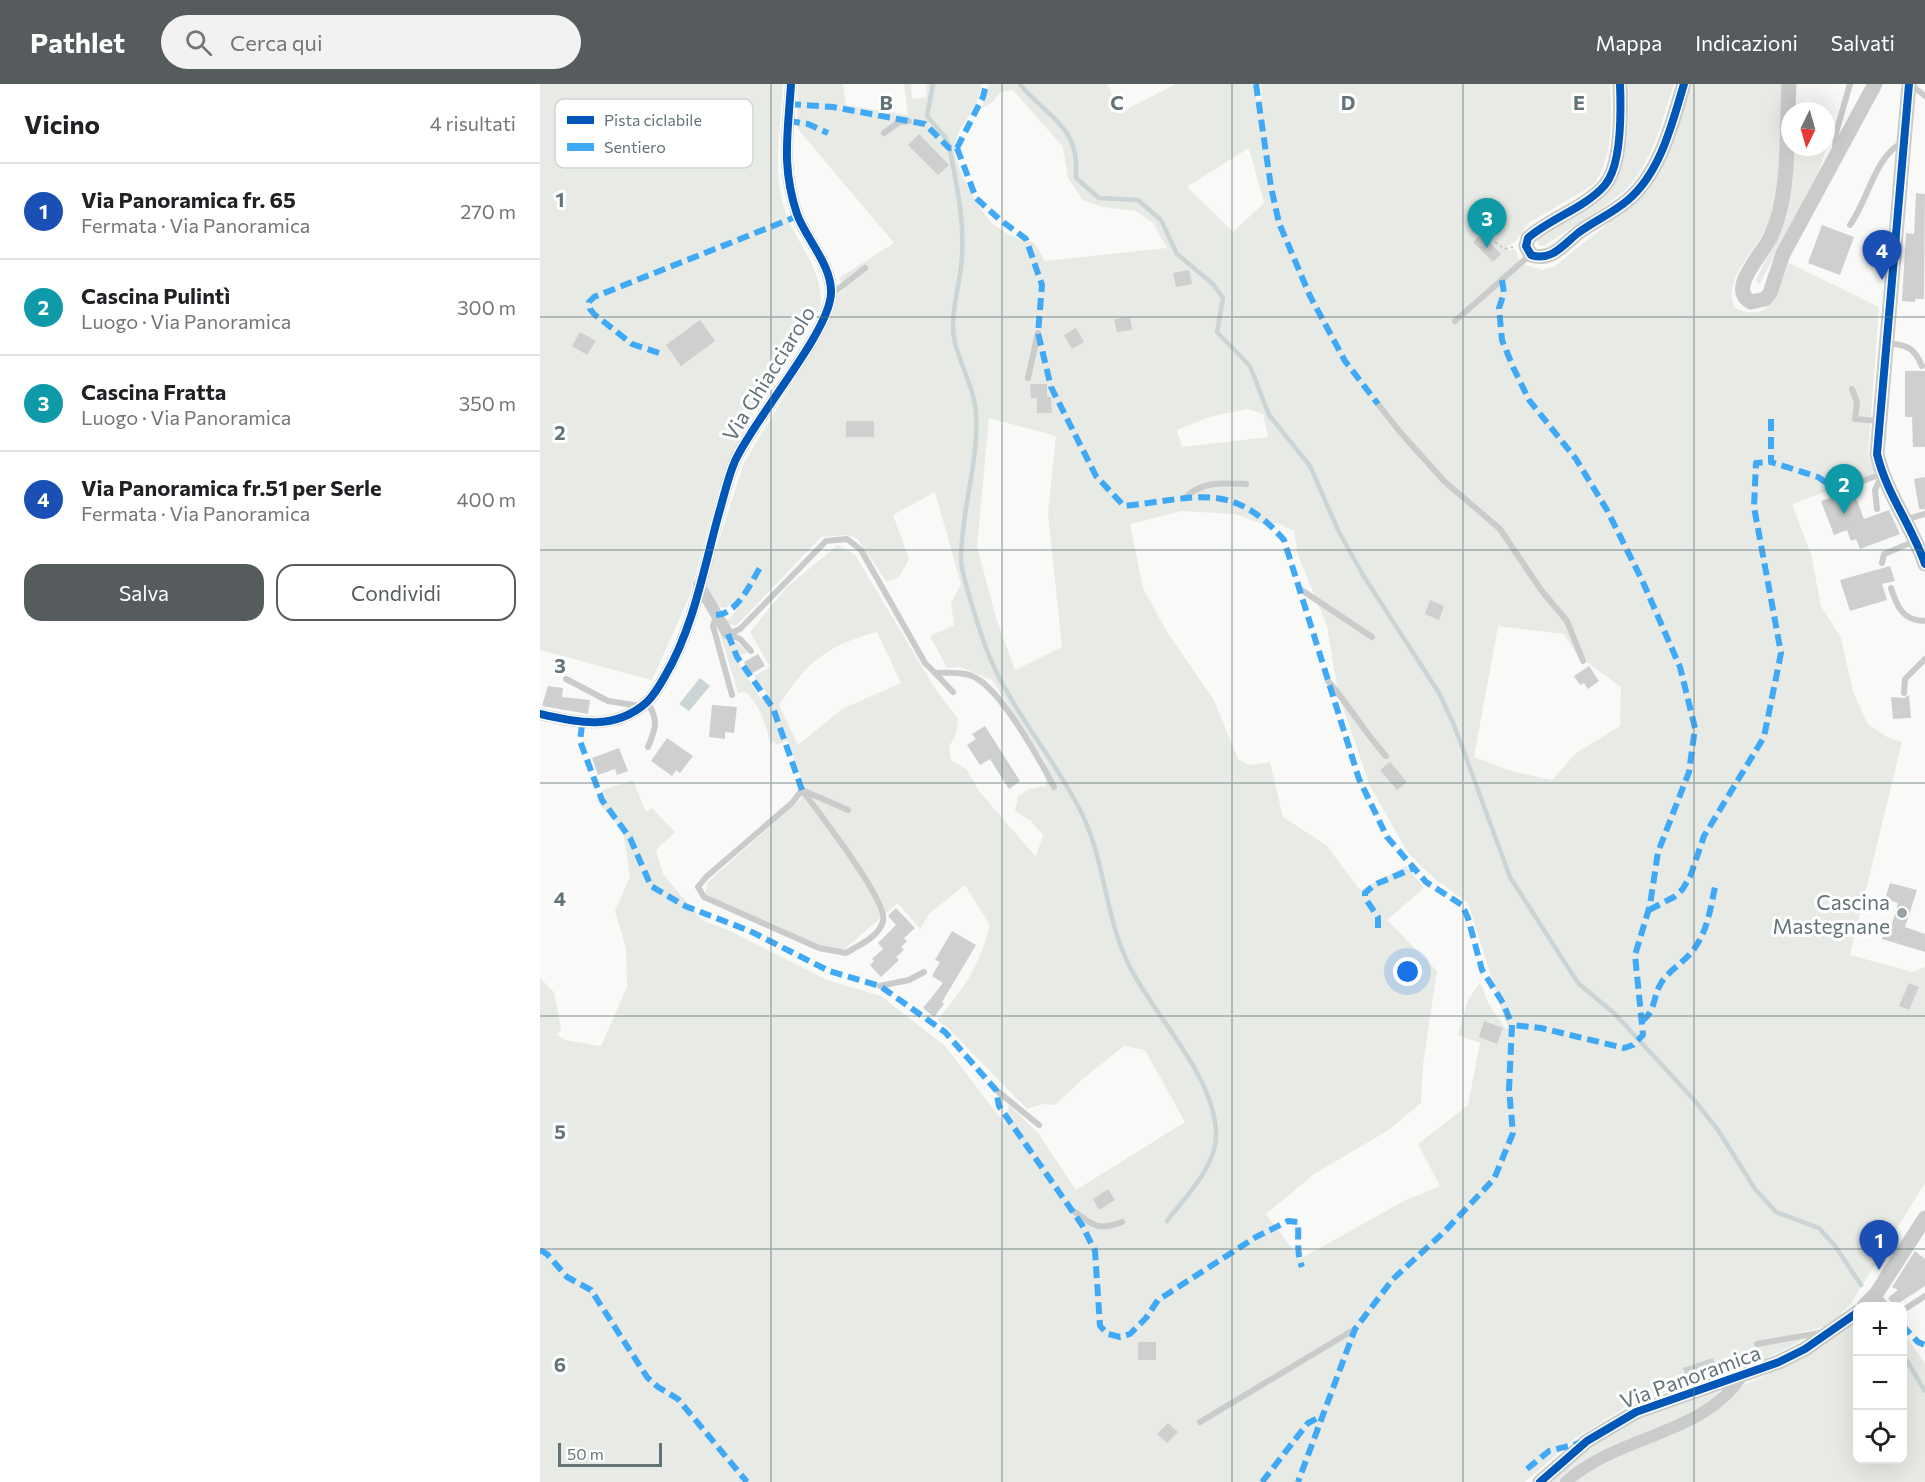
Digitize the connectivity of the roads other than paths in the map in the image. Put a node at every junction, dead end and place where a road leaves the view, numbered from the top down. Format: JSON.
{"nodes":[{"id":1,"x":791,"y":84,"type":"edge"},
{"id":2,"x":1620,"y":84,"type":"edge"},
{"id":3,"x":1684,"y":84,"type":"edge"},
{"id":4,"x":1789,"y":84,"type":"edge"},
{"id":5,"x":1850,"y":84,"type":"edge"},
{"id":6,"x":1875,"y":84,"type":"edge"},
{"id":7,"x":1909,"y":84,"type":"edge"},
{"id":8,"x":1925,"y":96,"type":"edge"},
{"id":9,"x":909,"y":121,"type":"dead end"},
{"id":10,"x":884,"y":134,"type":"dead end"},
{"id":11,"x":1904,"y":141,"type":"junction"},
{"id":12,"x":1835,"y":161,"type":"junction"},
{"id":13,"x":1850,"y":225,"type":"dead end"},
{"id":14,"x":1531,"y":255,"type":"junction"},
{"id":15,"x":865,"y":268,"type":"dead end"},
{"id":16,"x":831,"y":295,"type":"junction"},
{"id":17,"x":1455,"y":321,"type":"dead end"},
{"id":18,"x":1038,"y":333,"type":"dead end"},
{"id":19,"x":1886,"y":343,"type":"junction"},
{"id":20,"x":1922,"y":366,"type":"dead end"},
{"id":21,"x":1028,"y":378,"type":"dead end"},
{"id":22,"x":1852,"y":390,"type":"dead end"},
{"id":23,"x":1378,"y":404,"type":"dead end"},
{"id":24,"x":1879,"y":421,"type":"junction"},
{"id":25,"x":1883,"y":473,"type":"junction"},
{"id":26,"x":1246,"y":484,"type":"dead end"},
{"id":27,"x":1837,"y":490,"type":"dead end"},
{"id":28,"x":1185,"y":498,"type":"dead end"},
{"id":29,"x":1877,"y":509,"type":"dead end"},
{"id":30,"x":1925,"y":514,"type":"edge"},
{"id":31,"x":1906,"y":519,"type":"junction"},
{"id":32,"x":1916,"y":540,"type":"junction"},
{"id":33,"x":1882,"y":562,"type":"dead end"},
{"id":34,"x":1925,"y":564,"type":"edge"},
{"id":35,"x":699,"y":585,"type":"junction"},
{"id":36,"x":1891,"y":588,"type":"dead end"},
{"id":37,"x":1300,"y":589,"type":"dead end"},
{"id":38,"x":716,"y":615,"type":"junction"},
{"id":39,"x":1925,"y":621,"type":"edge"},
{"id":40,"x":728,"y":634,"type":"junction"},
{"id":41,"x":1372,"y":637,"type":"dead end"},
{"id":42,"x":751,"y":651,"type":"dead end"},
{"id":43,"x":1925,"y":659,"type":"edge"},
{"id":44,"x":1582,"y":661,"type":"dead end"},
{"id":45,"x":935,"y":673,"type":"junction"},
{"id":46,"x":566,"y":679,"type":"dead end"},
{"id":47,"x":1328,"y":681,"type":"dead end"},
{"id":48,"x":953,"y":692,"type":"dead end"},
{"id":49,"x":1904,"y":693,"type":"dead end"},
{"id":50,"x":732,"y":695,"type":"dead end"},
{"id":51,"x":644,"y":704,"type":"junction"},
{"id":52,"x":540,"y":714,"type":"edge"},
{"id":53,"x":648,"y":747,"type":"dead end"},
{"id":54,"x":1386,"y":756,"type":"dead end"},
{"id":55,"x":1054,"y":787,"type":"dead end"},
{"id":56,"x":802,"y":790,"type":"junction"},
{"id":57,"x":848,"y":810,"type":"dead end"},
{"id":58,"x":924,"y":972,"type":"dead end"},
{"id":59,"x":880,"y":986,"type":"dead end"},
{"id":60,"x":996,"y":1090,"type":"dead end"},
{"id":61,"x":1039,"y":1125,"type":"dead end"},
{"id":62,"x":1071,"y":1209,"type":"dead end"},
{"id":63,"x":1925,"y":1218,"type":"edge"},
{"id":64,"x":1122,"y":1222,"type":"dead end"},
{"id":65,"x":1918,"y":1238,"type":"edge"},
{"id":66,"x":1925,"y":1296,"type":"edge"},
{"id":67,"x":1868,"y":1302,"type":"edge"},
{"id":68,"x":1907,"y":1308,"type":"edge"},
{"id":69,"x":1853,"y":1315,"type":"edge"},
{"id":70,"x":1355,"y":1329,"type":"dead end"},
{"id":71,"x":1831,"y":1331,"type":"junction"},
{"id":72,"x":1757,"y":1344,"type":"dead end"},
{"id":73,"x":1741,"y":1377,"type":"junction"},
{"id":74,"x":1200,"y":1422,"type":"dead end"},
{"id":75,"x":1540,"y":1482,"type":"edge"},
{"id":76,"x":1566,"y":1482,"type":"edge"}],
"edges":[{"from":1,"to":16,"type":"street","name":"Via Ghiacciarolo"},
{"from":2,"to":14,"type":"street"},
{"from":3,"to":14,"type":"street"},
{"from":4,"to":12,"type":"street"},
{"from":5,"to":12,"type":"lane"},
{"from":6,"to":12,"type":"street"},
{"from":7,"to":8,"type":"lane"},
{"from":7,"to":11,"type":"street"},
{"from":9,"to":10,"type":"lane"},
{"from":11,"to":13,"type":"lane"},
{"from":11,"to":19,"type":"street"},
{"from":14,"to":17,"type":"lane"},
{"from":15,"to":16,"type":"lane"},
{"from":16,"to":35,"type":"street","name":"Via Ghiacciarolo"},
{"from":18,"to":21,"type":"lane"},
{"from":19,"to":20,"type":"lane"},
{"from":19,"to":24,"type":"street"},
{"from":22,"to":24,"type":"lane"},
{"from":23,"to":44,"type":"lane"},
{"from":24,"to":25,"type":"street"},
{"from":25,"to":27,"type":"lane"},
{"from":25,"to":29,"type":"lane"},
{"from":25,"to":31,"type":"street"},
{"from":26,"to":28,"type":"lane"},
{"from":30,"to":31,"type":"lane"},
{"from":31,"to":32,"type":"street"},
{"from":32,"to":33,"type":"lane"},
{"from":32,"to":34,"type":"street"},
{"from":35,"to":38,"type":"street"},
{"from":35,"to":51,"type":"street","name":"Via Ghiacciarolo"},
{"from":36,"to":39,"type":"lane"},
{"from":37,"to":41,"type":"lane"},
{"from":38,"to":40,"type":"street"},
{"from":38,"to":50,"type":"lane"},
{"from":40,"to":42,"type":"lane"},
{"from":40,"to":45,"type":"lane"},
{"from":43,"to":49,"type":"lane"},
{"from":45,"to":48,"type":"lane"},
{"from":45,"to":55,"type":"lane"},
{"from":46,"to":51,"type":"lane"},
{"from":47,"to":54,"type":"lane"},
{"from":51,"to":52,"type":"street","name":"Via Ghiacciarolo"},
{"from":51,"to":53,"type":"lane"},
{"from":56,"to":56,"type":"lane"},
{"from":56,"to":57,"type":"lane"},
{"from":58,"to":59,"type":"lane"},
{"from":60,"to":61,"type":"lane"},
{"from":62,"to":64,"type":"lane"},
{"from":63,"to":65,"type":"street","name":"Via Panoramica"},
{"from":65,"to":67,"type":"street","name":"Via Panoramica"},
{"from":66,"to":68,"type":"lane"},
{"from":69,"to":71,"type":"street","name":"Via Panoramica"},
{"from":70,"to":74,"type":"lane"},
{"from":71,"to":72,"type":"lane"},
{"from":71,"to":73,"type":"street","name":"Via Panoramica"},
{"from":73,"to":75,"type":"street","name":"Via Panoramica"},
{"from":73,"to":76,"type":"street","name":"Via Panoramica"}]}
